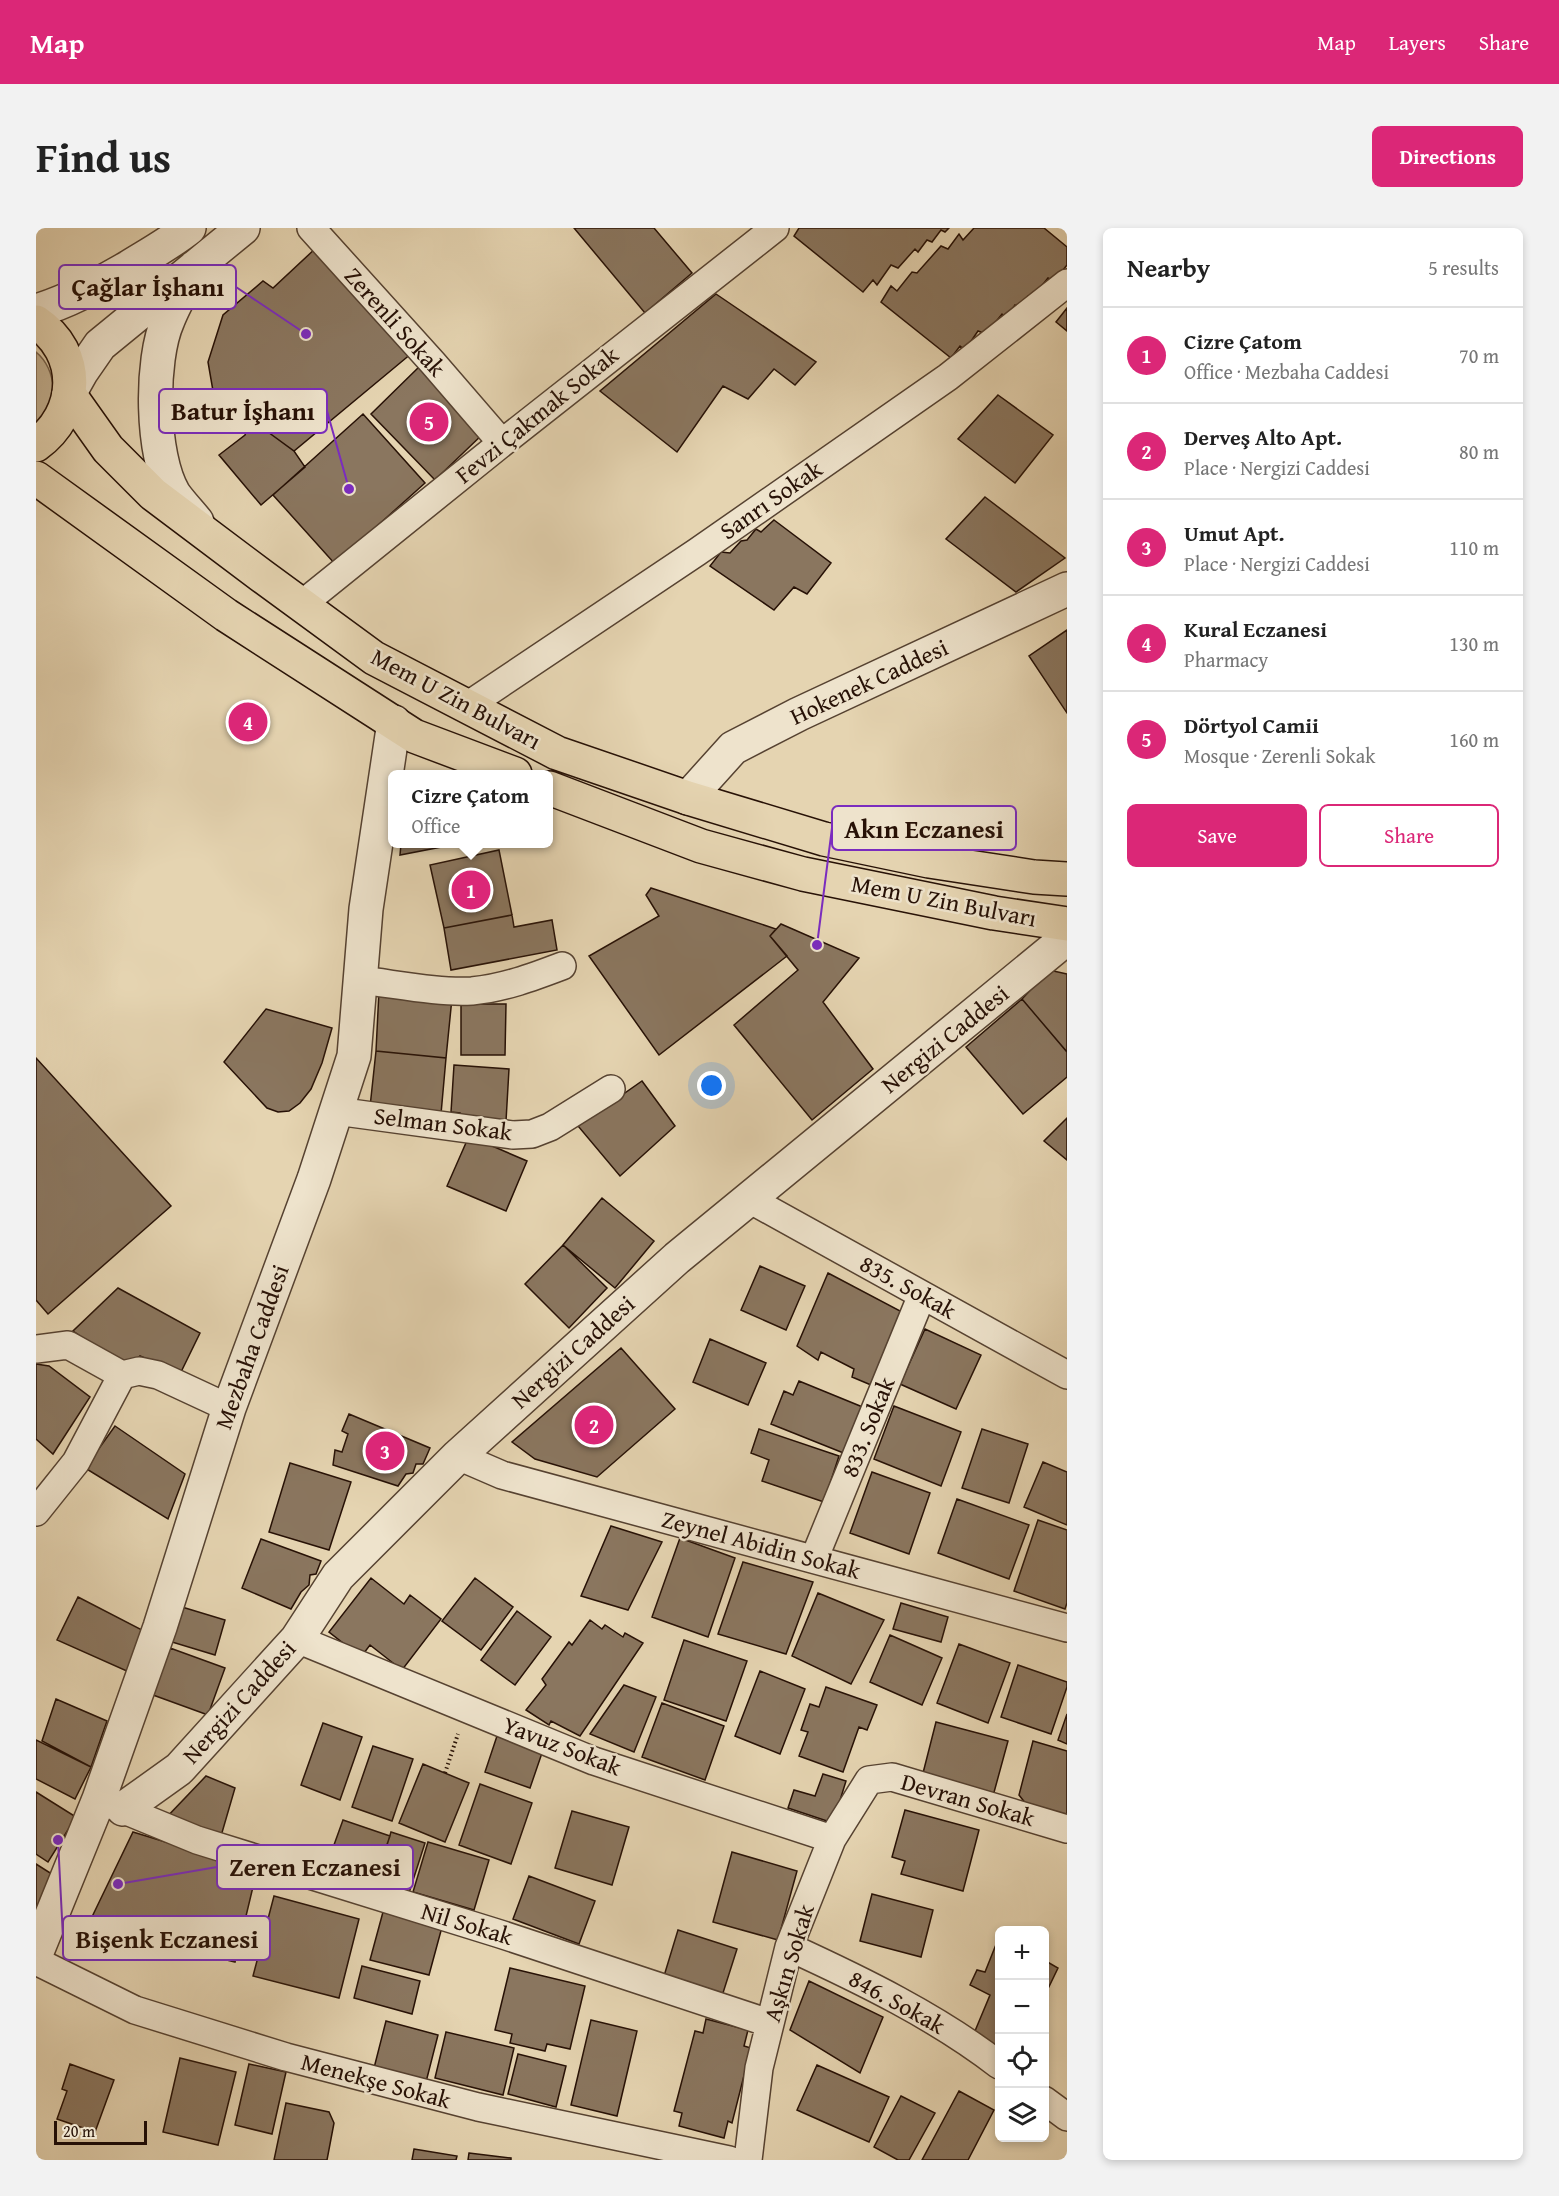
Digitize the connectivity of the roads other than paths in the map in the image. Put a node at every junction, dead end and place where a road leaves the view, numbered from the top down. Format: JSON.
{"nodes":[{"id":1,"x":189,"y":228,"type":"edge"},
{"id":2,"x":243,"y":228,"type":"edge"},
{"id":3,"x":311,"y":228,"type":"edge"},
{"id":4,"x":775,"y":228,"type":"edge"},
{"id":5,"x":195,"y":267,"type":"junction"},
{"id":6,"x":1067,"y":283,"type":"edge"},
{"id":7,"x":36,"y":311,"type":"edge"},
{"id":8,"x":36,"y":322,"type":"edge"},
{"id":9,"x":69,"y":394,"type":"junction"},
{"id":10,"x":502,"y":443,"type":"junction"},
{"id":11,"x":36,"y":445,"type":"edge"},
{"id":12,"x":36,"y":478,"type":"edge"},
{"id":13,"x":208,"y":536,"type":"junction"},
{"id":14,"x":1067,"y":589,"type":"edge"},
{"id":15,"x":302,"y":605,"type":"junction"},
{"id":16,"x":467,"y":706,"type":"junction"},
{"id":17,"x":394,"y":722,"type":"junction"},
{"id":18,"x":504,"y":770,"type":"edge"},
{"id":19,"x":553,"y":790,"type":"edge"},
{"id":20,"x":688,"y":798,"type":"junction"},
{"id":21,"x":1067,"y":879,"type":"edge"},
{"id":22,"x":1067,"y":924,"type":"edge"},
{"id":23,"x":1067,"y":938,"type":"edge"},
{"id":24,"x":562,"y":966,"type":"dead end"},
{"id":25,"x":360,"y":980,"type":"junction"},
{"id":26,"x":610,"y":1089,"type":"dead end"},
{"id":27,"x":336,"y":1111,"type":"junction"},
{"id":28,"x":749,"y":1199,"type":"junction"},
{"id":29,"x":922,"y":1295,"type":"junction"},
{"id":30,"x":36,"y":1349,"type":"edge"},
{"id":31,"x":122,"y":1375,"type":"junction"},
{"id":32,"x":1067,"y":1375,"type":"edge"},
{"id":33,"x":229,"y":1408,"type":"junction"},
{"id":34,"x":458,"y":1456,"type":"junction"},
{"id":35,"x":36,"y":1512,"type":"edge"},
{"id":36,"x":814,"y":1560,"type":"junction"},
{"id":37,"x":1067,"y":1628,"type":"edge"},
{"id":38,"x":297,"y":1639,"type":"junction"},
{"id":39,"x":869,"y":1780,"type":"joint"},
{"id":40,"x":111,"y":1804,"type":"junction"},
{"id":41,"x":1067,"y":1829,"type":"edge"},
{"id":42,"x":832,"y":1839,"type":"junction"},
{"id":43,"x":789,"y":1947,"type":"junction"},
{"id":44,"x":36,"y":1954,"type":"edge"},
{"id":45,"x":36,"y":1961,"type":"edge"},
{"id":46,"x":769,"y":2023,"type":"junction"},
{"id":47,"x":995,"y":2062,"type":"edge"},
{"id":48,"x":1049,"y":2104,"type":"edge"},
{"id":49,"x":1067,"y":2117,"type":"edge"},
{"id":50,"x":729,"y":2160,"type":"edge"},
{"id":51,"x":748,"y":2160,"type":"edge"}],
"edges":[{"from":1,"to":7,"type":"street"},
{"from":2,"to":5,"type":"street"},
{"from":3,"to":10,"type":"street","name":"Zerenli Sokak"},
{"from":4,"to":10,"type":"street","name":"Fevzi Çakmak Sokak"},
{"from":5,"to":9,"type":"street"},
{"from":5,"to":13,"type":"street"},
{"from":6,"to":16,"type":"street","name":"Sanrı Sokak"},
{"from":8,"to":9,"type":"main road"},
{"from":9,"to":11,"type":"main road"},
{"from":9,"to":13,"type":"main road","name":"Mem U Zin Bulvarı"},
{"from":10,"to":15,"type":"street","name":"Fevzi Çakmak Sokak"},
{"from":12,"to":17,"type":"main road","name":"Mem U Zin Bulvarı"},
{"from":13,"to":15,"type":"main road","name":"Mem U Zin Bulvarı"},
{"from":14,"to":20,"type":"street","name":"Hokenek Caddesi"},
{"from":15,"to":16,"type":"main road","name":"Mem U Zin Bulvarı"},
{"from":16,"to":20,"type":"main road","name":"Mem U Zin Bulvarı"},
{"from":17,"to":18,"type":"main road","name":"Mem U Zin Bulvarı"},
{"from":17,"to":25,"type":"street","name":"Mezbaha Caddesi"},
{"from":19,"to":22,"type":"main road","name":"Mem U Zin Bulvarı"},
{"from":20,"to":21,"type":"main road","name":"Mem U Zin Bulvarı"},
{"from":23,"to":28,"type":"street","name":"Nergizi Caddesi"},
{"from":24,"to":25,"type":"street"},
{"from":25,"to":27,"type":"street","name":"Mezbaha Caddesi"},
{"from":26,"to":27,"type":"street","name":"Selman Sokak"},
{"from":27,"to":33,"type":"street","name":"Mezbaha Caddesi"},
{"from":28,"to":29,"type":"street","name":"835. Sokak"},
{"from":28,"to":34,"type":"street","name":"Nergizi Caddesi"},
{"from":29,"to":32,"type":"street","name":"835. Sokak"},
{"from":29,"to":36,"type":"street","name":"833. Sokak"},
{"from":30,"to":31,"type":"street"},
{"from":31,"to":33,"type":"street"},
{"from":31,"to":35,"type":"street"},
{"from":33,"to":40,"type":"street","name":"Mezbaha Caddesi"},
{"from":34,"to":36,"type":"street","name":"Zeynel Abidin Sokak"},
{"from":34,"to":38,"type":"street","name":"Nergizi Caddesi"},
{"from":36,"to":37,"type":"street","name":"Zeynel Abidin Sokak"},
{"from":38,"to":40,"type":"street","name":"Nergizi Caddesi"},
{"from":38,"to":42,"type":"street","name":"Yavuz Sokak"},
{"from":39,"to":41,"type":"street","name":"Devran Sokak"},
{"from":39,"to":42,"type":"street","name":"Aşkın Sokak"},
{"from":40,"to":44,"type":"street","name":"Mezbaha Caddesi"},
{"from":40,"to":46,"type":"street","name":"Nil Sokak"},
{"from":42,"to":43,"type":"street","name":"Aşkın Sokak"},
{"from":43,"to":46,"type":"street","name":"Aşkın Sokak"},
{"from":43,"to":47,"type":"street","name":"846. Sokak"},
{"from":45,"to":50,"type":"street","name":"Menekşe Sokak"},
{"from":46,"to":51,"type":"street","name":"Aşkın Sokak"},
{"from":48,"to":49,"type":"street"}]}
